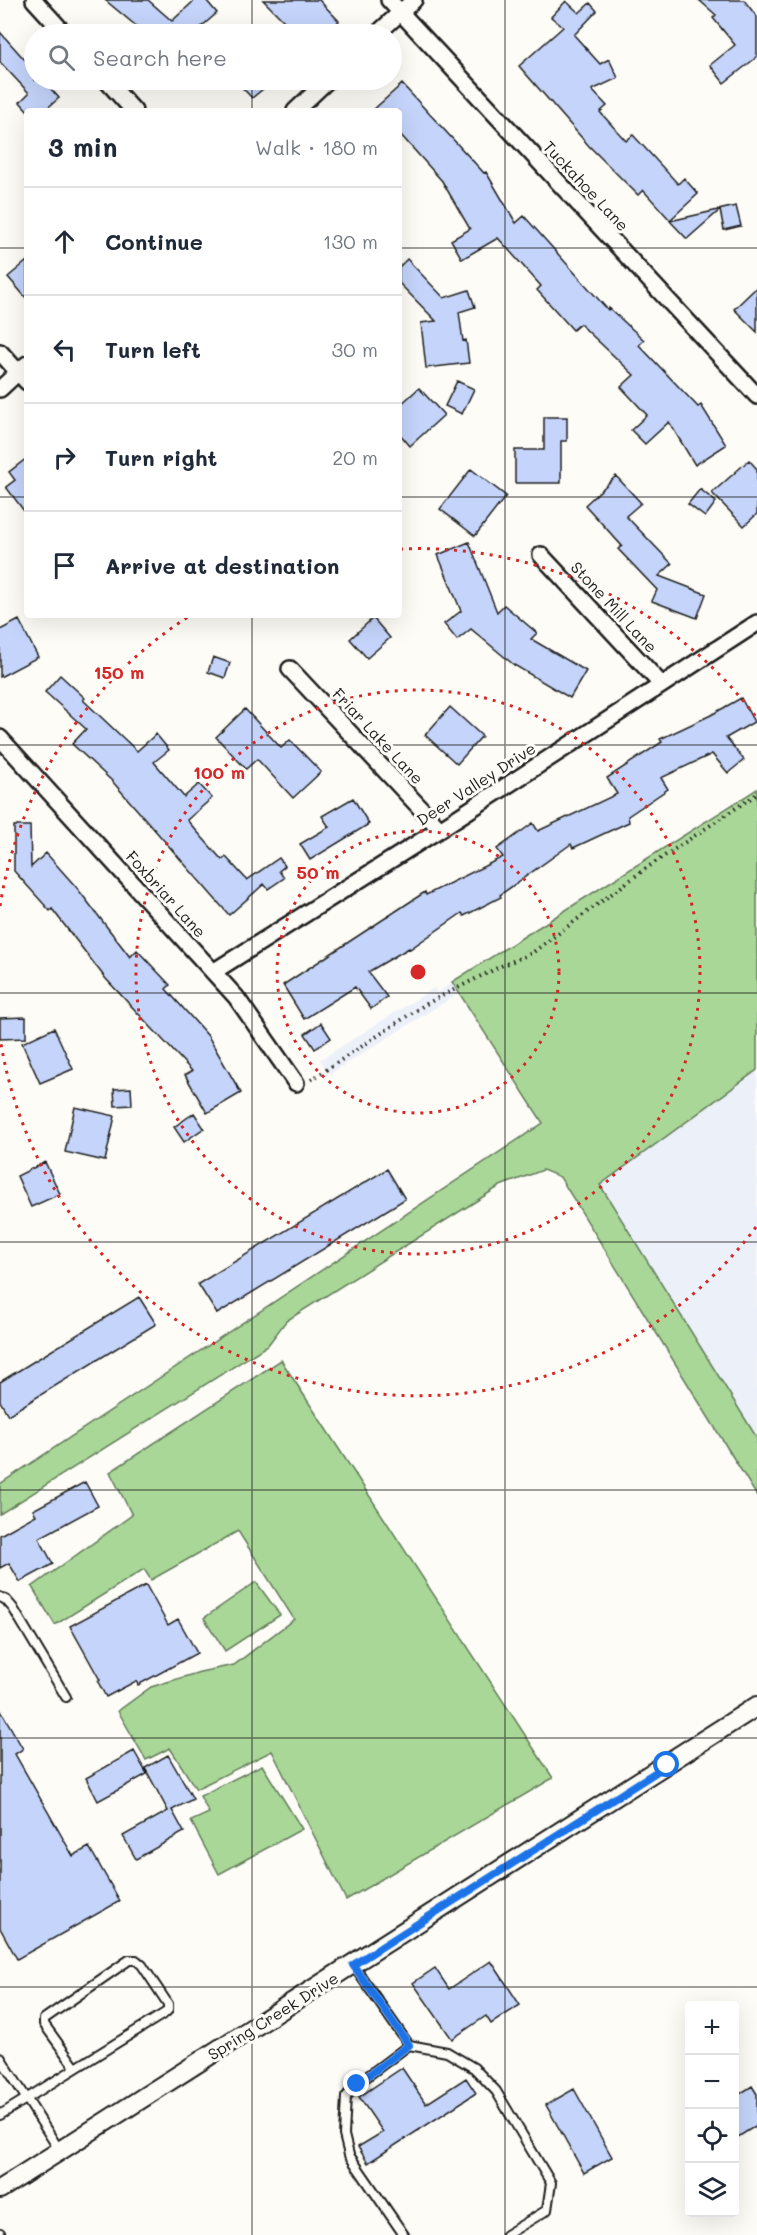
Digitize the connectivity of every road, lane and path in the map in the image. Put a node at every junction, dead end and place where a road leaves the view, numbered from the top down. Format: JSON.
{"nodes":[{"id":1,"x":34,"y":0,"type":"edge"},
{"id":2,"x":389,"y":0,"type":"edge"},
{"id":3,"x":414,"y":0,"type":"edge"},
{"id":4,"x":400,"y":13,"type":"junction"},
{"id":5,"x":56,"y":24,"type":"edge"},
{"id":6,"x":388,"y":24,"type":"edge"},
{"id":7,"x":115,"y":90,"type":"edge"},
{"id":8,"x":317,"y":90,"type":"edge"},
{"id":9,"x":132,"y":108,"type":"edge"},
{"id":10,"x":298,"y":108,"type":"edge"},
{"id":11,"x":0,"y":352,"type":"edge"},
{"id":12,"x":24,"y":373,"type":"edge"},
{"id":13,"x":0,"y":389,"type":"edge"},
{"id":14,"x":757,"y":396,"type":"edge"},
{"id":15,"x":541,"y":555,"type":"dead end"},
{"id":16,"x":757,"y":623,"type":"edge"},
{"id":17,"x":290,"y":669,"type":"dead end"},
{"id":18,"x":662,"y":684,"type":"junction"},
{"id":19,"x":0,"y":738,"type":"edge"},
{"id":20,"x":757,"y":794,"type":"edge"},
{"id":21,"x":440,"y":829,"type":"junction"},
{"id":22,"x":213,"y":972,"type":"junction"},
{"id":23,"x":296,"y":1083,"type":"joint"},
{"id":24,"x":0,"y":1597,"type":"edge"},
{"id":25,"x":66,"y":1697,"type":"dead end"},
{"id":26,"x":757,"y":1706,"type":"edge"},
{"id":27,"x":353,"y":1965,"type":"junction"},
{"id":28,"x":409,"y":2045,"type":"junction"},
{"id":29,"x":0,"y":2057,"type":"edge"},
{"id":30,"x":75,"y":2067,"type":"junction"},
{"id":31,"x":27,"y":2099,"type":"junction"},
{"id":32,"x":0,"y":2115,"type":"edge"},
{"id":33,"x":60,"y":2151,"type":"junction"},
{"id":34,"x":0,"y":2189,"type":"edge"},
{"id":35,"x":404,"y":2235,"type":"edge"},
{"id":36,"x":506,"y":2235,"type":"edge"}],
"edges":[{"from":1,"to":5,"type":"street"},
{"from":2,"to":4,"type":"street","name":"Tuckahoe Lane"},
{"from":3,"to":4,"type":"street"},
{"from":4,"to":6,"type":"street"},
{"from":4,"to":14,"type":"street","name":"Tuckahoe Lane"},
{"from":7,"to":9,"type":"street"},
{"from":8,"to":10,"type":"street"},
{"from":11,"to":12,"type":"street"},
{"from":12,"to":13,"type":"street"},
{"from":15,"to":18,"type":"street","name":"Stone Mill Lane"},
{"from":16,"to":18,"type":"street","name":"Deer Valley Drive"},
{"from":17,"to":21,"type":"street","name":"Friar Lake Lane"},
{"from":18,"to":21,"type":"street","name":"Deer Valley Drive"},
{"from":19,"to":22,"type":"street","name":"Foxbriar Lane"},
{"from":20,"to":23,"type":"path"},
{"from":21,"to":22,"type":"street","name":"Deer Valley Drive"},
{"from":22,"to":23,"type":"street","name":"Foxbriar Lane"},
{"from":24,"to":25,"type":"lane"},
{"from":26,"to":27,"type":"street","name":"Spring Creek Drive"},
{"from":27,"to":28,"type":"lane"},
{"from":27,"to":33,"type":"street","name":"Spring Creek Drive"},
{"from":28,"to":35,"type":"lane"},
{"from":28,"to":36,"type":"lane"},
{"from":29,"to":31,"type":"lane"},
{"from":30,"to":30,"type":"lane"},
{"from":30,"to":31,"type":"lane"},
{"from":31,"to":32,"type":"lane"},
{"from":31,"to":33,"type":"lane"},
{"from":33,"to":34,"type":"street","name":"Spring Creek Drive"}]}
